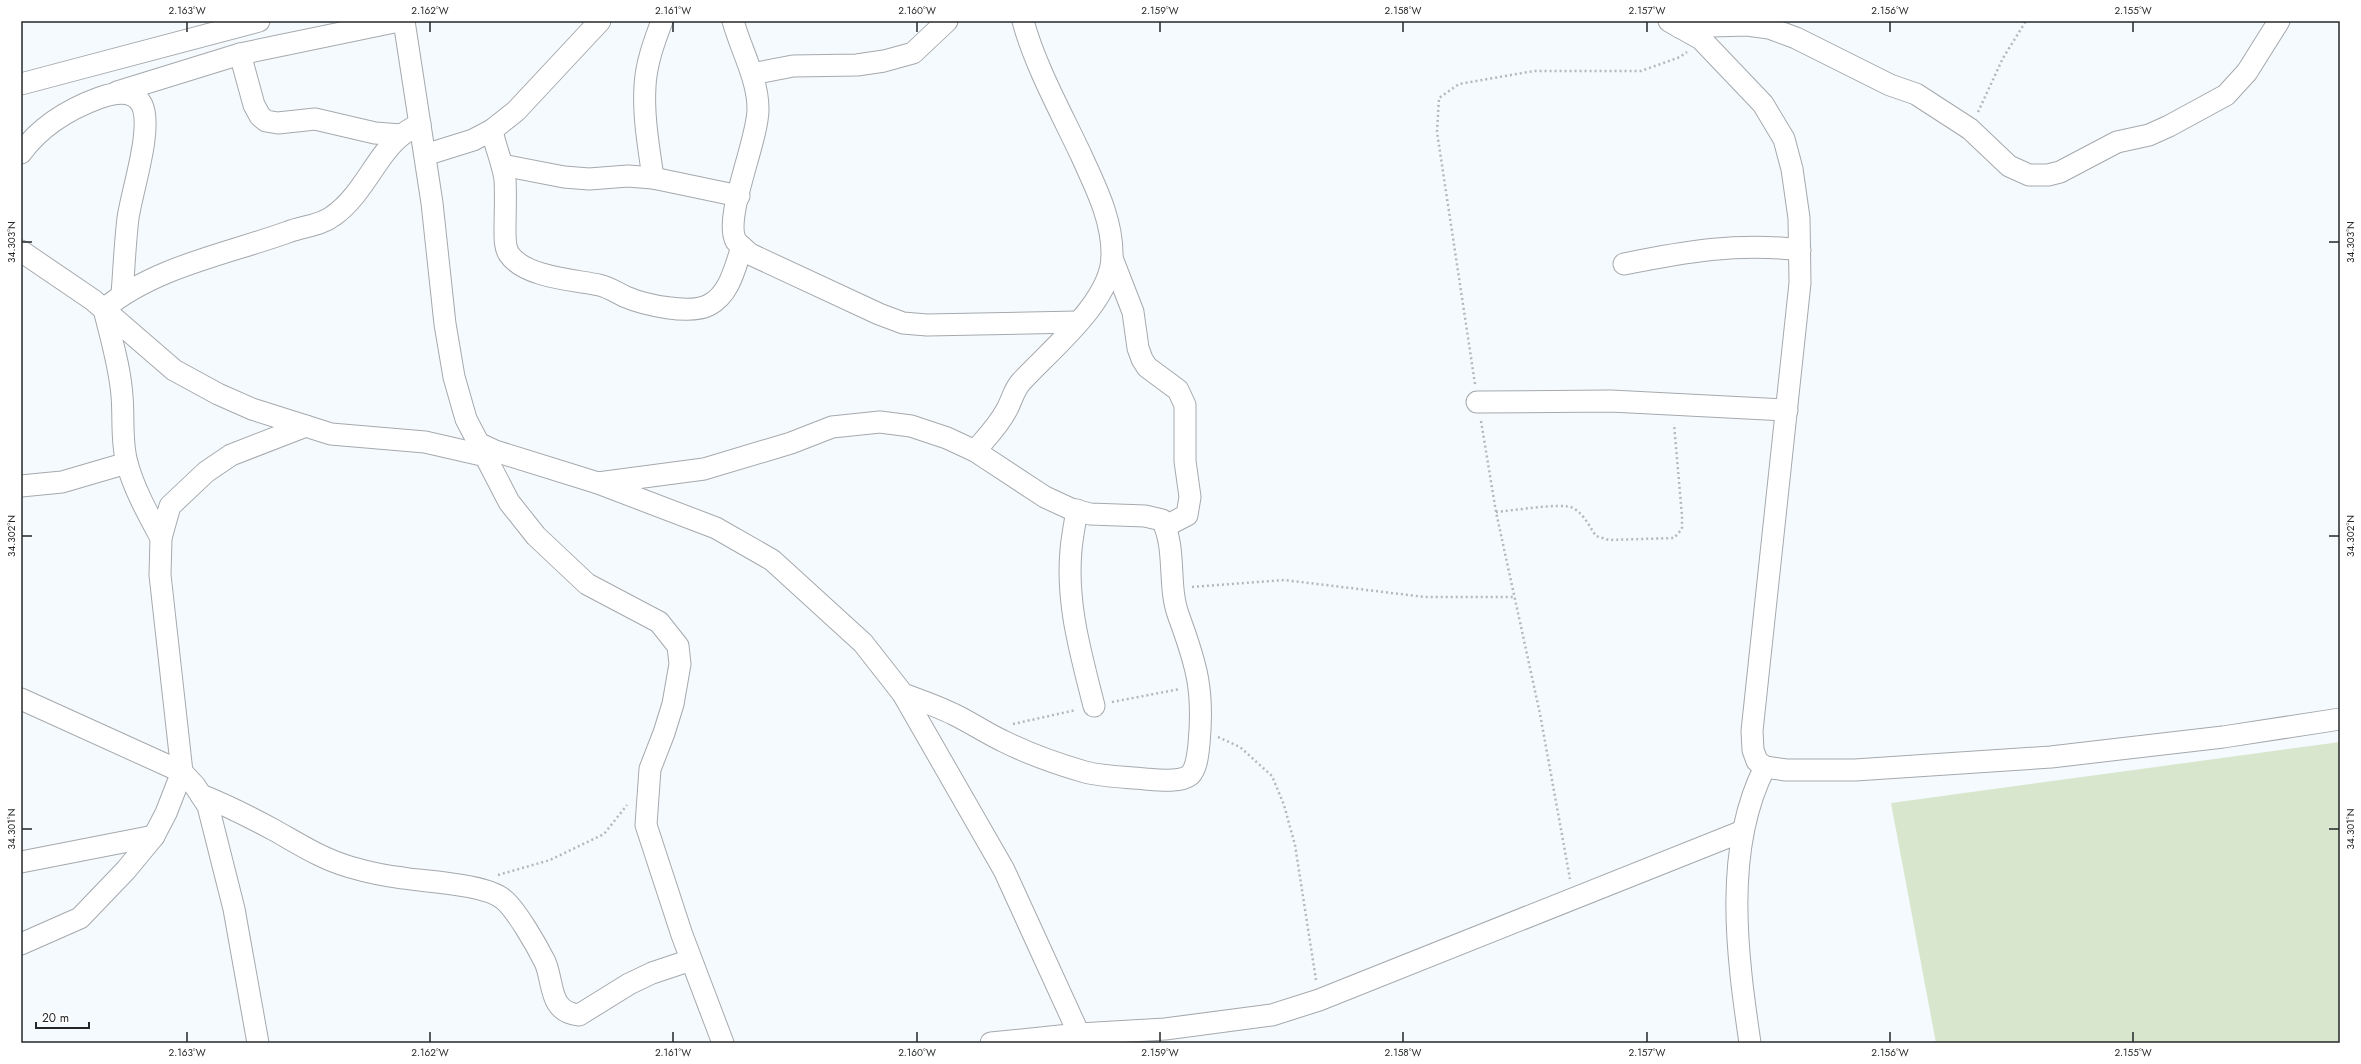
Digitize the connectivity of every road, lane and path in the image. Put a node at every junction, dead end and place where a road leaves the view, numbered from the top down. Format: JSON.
{"nodes":[{"id":1,"x":256,"y":21,"type":"edge"},
{"id":2,"x":399,"y":21,"type":"edge"},
{"id":3,"x":404,"y":21,"type":"edge"},
{"id":4,"x":600,"y":21,"type":"edge"},
{"id":5,"x":662,"y":21,"type":"edge"},
{"id":6,"x":733,"y":21,"type":"edge"},
{"id":7,"x":947,"y":21,"type":"edge"},
{"id":8,"x":1023,"y":21,"type":"edge"},
{"id":9,"x":2026,"y":21,"type":"edge"},
{"id":10,"x":2279,"y":21,"type":"edge"},
{"id":11,"x":1672,"y":24,"type":"edge"},
{"id":12,"x":240,"y":54,"type":"junction"},
{"id":13,"x":752,"y":74,"type":"junction"},
{"id":14,"x":21,"y":84,"type":"edge"},
{"id":15,"x":117,"y":92,"type":"junction"},
{"id":16,"x":420,"y":124,"type":"junction"},
{"id":17,"x":1970,"y":129,"type":"junction"},
{"id":18,"x":492,"y":130,"type":"junction"},
{"id":19,"x":401,"y":136,"type":"junction"},
{"id":20,"x":21,"y":153,"type":"edge"},
{"id":21,"x":425,"y":155,"type":"junction"},
{"id":22,"x":502,"y":165,"type":"junction"},
{"id":23,"x":653,"y":178,"type":"junction"},
{"id":24,"x":739,"y":196,"type":"junction"},
{"id":25,"x":742,"y":247,"type":"junction"},
{"id":26,"x":1800,"y":250,"type":"junction"},
{"id":27,"x":21,"y":251,"type":"edge"},
{"id":28,"x":1112,"y":258,"type":"junction"},
{"id":29,"x":1624,"y":264,"type":"dead end"},
{"id":30,"x":122,"y":294,"type":"junction"},
{"id":31,"x":104,"y":309,"type":"junction"},
{"id":32,"x":1077,"y":322,"type":"junction"},
{"id":33,"x":1478,"y":402,"type":"dead end"},
{"id":34,"x":1672,"y":403,"type":"junction"},
{"id":35,"x":1787,"y":410,"type":"junction"},
{"id":36,"x":306,"y":426,"type":"junction"},
{"id":37,"x":483,"y":450,"type":"junction"},
{"id":38,"x":975,"y":452,"type":"junction"},
{"id":39,"x":127,"y":463,"type":"junction"},
{"id":40,"x":598,"y":482,"type":"junction"},
{"id":41,"x":21,"y":486,"type":"edge"},
{"id":42,"x":1077,"y":510,"type":"junction"},
{"id":43,"x":1496,"y":512,"type":"dead end"},
{"id":44,"x":1166,"y":526,"type":"junction"},
{"id":45,"x":161,"y":538,"type":"junction"},
{"id":46,"x":1172,"y":588,"type":"junction"},
{"id":47,"x":1514,"y":597,"type":"dead end"},
{"id":48,"x":903,"y":694,"type":"junction"},
{"id":49,"x":21,"y":699,"type":"edge"},
{"id":50,"x":1094,"y":706,"type":"dead end"},
{"id":51,"x":2340,"y":719,"type":"edge"},
{"id":52,"x":1200,"y":728,"type":"junction"},
{"id":53,"x":1765,"y":767,"type":"junction"},
{"id":54,"x":182,"y":772,"type":"junction"},
{"id":55,"x":201,"y":795,"type":"junction"},
{"id":56,"x":630,"y":800,"type":"dead end"},
{"id":57,"x":1743,"y":831,"type":"junction"},
{"id":58,"x":154,"y":836,"type":"junction"},
{"id":59,"x":21,"y":862,"type":"edge"},
{"id":60,"x":496,"y":876,"type":"dead end"},
{"id":61,"x":21,"y":944,"type":"edge"},
{"id":62,"x":692,"y":960,"type":"junction"},
{"id":63,"x":1319,"y":1000,"type":"junction"},
{"id":64,"x":1080,"y":1034,"type":"junction"},
{"id":65,"x":258,"y":1043,"type":"edge"},
{"id":66,"x":723,"y":1043,"type":"edge"},
{"id":67,"x":990,"y":1043,"type":"edge"},
{"id":68,"x":1750,"y":1043,"type":"edge"}],
"edges":[{"from":1,"to":14,"type":"street"},
{"from":2,"to":12,"type":"street"},
{"from":3,"to":16,"type":"street"},
{"from":4,"to":18,"type":"street"},
{"from":5,"to":23,"type":"street"},
{"from":6,"to":13,"type":"street"},
{"from":7,"to":13,"type":"street"},
{"from":8,"to":28,"type":"street"},
{"from":9,"to":17,"type":"path"},
{"from":10,"to":17,"type":"street"},
{"from":11,"to":17,"type":"street"},
{"from":11,"to":26,"type":"street"},
{"from":12,"to":15,"type":"street"},
{"from":12,"to":19,"type":"street"},
{"from":13,"to":24,"type":"street"},
{"from":15,"to":20,"type":"street"},
{"from":15,"to":30,"type":"street"},
{"from":16,"to":19,"type":"street"},
{"from":16,"to":21,"type":"street"},
{"from":18,"to":21,"type":"street"},
{"from":18,"to":22,"type":"street"},
{"from":19,"to":30,"type":"street"},
{"from":21,"to":37,"type":"street"},
{"from":22,"to":23,"type":"street"},
{"from":22,"to":25,"type":"street"},
{"from":23,"to":24,"type":"street"},
{"from":24,"to":25,"type":"street"},
{"from":25,"to":32,"type":"street"},
{"from":26,"to":29,"type":"street"},
{"from":26,"to":35,"type":"street"},
{"from":27,"to":31,"type":"street"},
{"from":28,"to":32,"type":"street"},
{"from":28,"to":44,"type":"street"},
{"from":30,"to":31,"type":"street"},
{"from":31,"to":36,"type":"street"},
{"from":31,"to":39,"type":"street"},
{"from":32,"to":38,"type":"street"},
{"from":33,"to":34,"type":"street"},
{"from":34,"to":35,"type":"street"},
{"from":34,"to":43,"type":"path"},
{"from":35,"to":53,"type":"street"},
{"from":36,"to":37,"type":"street"},
{"from":36,"to":45,"type":"street"},
{"from":37,"to":40,"type":"street"},
{"from":37,"to":62,"type":"street"},
{"from":38,"to":40,"type":"street"},
{"from":38,"to":42,"type":"street"},
{"from":39,"to":41,"type":"street"},
{"from":39,"to":45,"type":"street"},
{"from":40,"to":48,"type":"street"},
{"from":42,"to":44,"type":"street"},
{"from":42,"to":50,"type":"street"},
{"from":44,"to":46,"type":"street"},
{"from":45,"to":54,"type":"street"},
{"from":46,"to":47,"type":"path"},
{"from":46,"to":52,"type":"street"},
{"from":48,"to":52,"type":"street"},
{"from":48,"to":64,"type":"street"},
{"from":49,"to":54,"type":"street"},
{"from":51,"to":53,"type":"street"},
{"from":52,"to":63,"type":"path"},
{"from":53,"to":57,"type":"street"},
{"from":54,"to":55,"type":"street"},
{"from":54,"to":58,"type":"street"},
{"from":55,"to":62,"type":"street"},
{"from":55,"to":65,"type":"street"},
{"from":56,"to":60,"type":"path"},
{"from":57,"to":63,"type":"street"},
{"from":57,"to":68,"type":"street"},
{"from":58,"to":59,"type":"street"},
{"from":58,"to":61,"type":"street"},
{"from":62,"to":66,"type":"street"},
{"from":63,"to":64,"type":"street"},
{"from":64,"to":67,"type":"street"}]}
